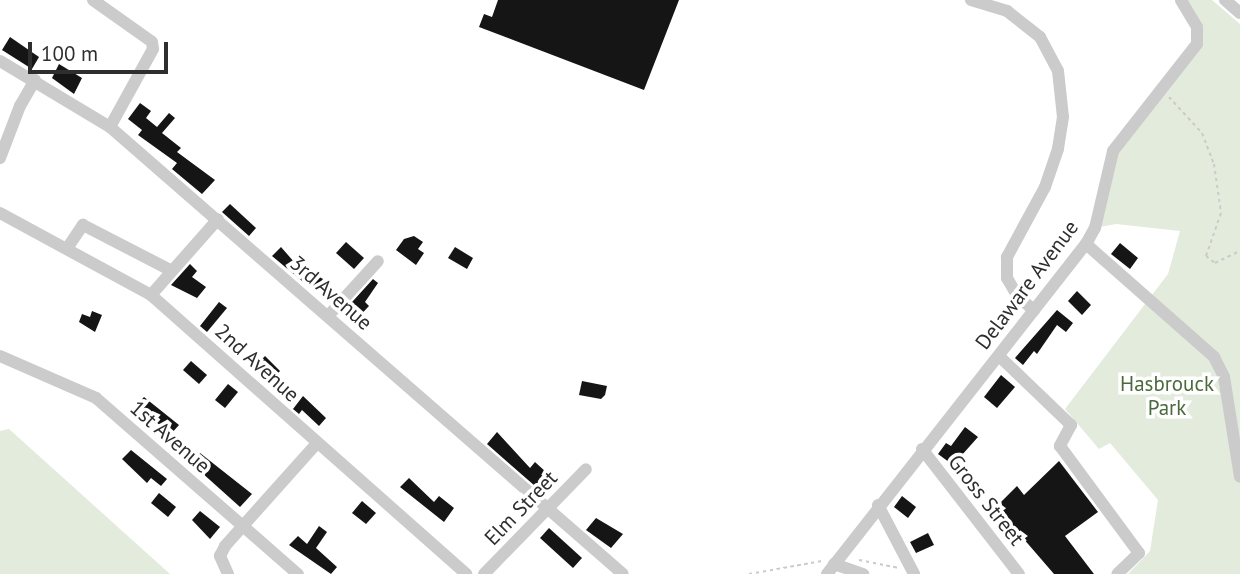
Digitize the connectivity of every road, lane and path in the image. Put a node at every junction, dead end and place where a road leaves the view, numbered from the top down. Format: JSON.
{"nodes":[{"id":1,"x":93,"y":0,"type":"edge"},
{"id":2,"x":971,"y":0,"type":"edge"},
{"id":3,"x":1181,"y":0,"type":"edge"},
{"id":4,"x":1225,"y":0,"type":"edge"},
{"id":5,"x":1240,"y":13,"type":"edge"},
{"id":6,"x":0,"y":61,"type":"edge"},
{"id":7,"x":35,"y":80,"type":"junction"},
{"id":8,"x":1163,"y":89,"type":"junction"},
{"id":9,"x":110,"y":127,"type":"junction"},
{"id":10,"x":0,"y":158,"type":"edge"},
{"id":11,"x":0,"y":213,"type":"edge"},
{"id":12,"x":218,"y":219,"type":"junction"},
{"id":13,"x":1086,"y":244,"type":"junction"},
{"id":14,"x":68,"y":247,"type":"junction"},
{"id":15,"x":1240,"y":251,"type":"edge"},
{"id":16,"x":378,"y":261,"type":"dead end"},
{"id":17,"x":172,"y":271,"type":"junction"},
{"id":18,"x":151,"y":295,"type":"junction"},
{"id":19,"x":1034,"y":311,"type":"junction"},
{"id":20,"x":328,"y":316,"type":"junction"},
{"id":21,"x":0,"y":356,"type":"edge"},
{"id":22,"x":999,"y":356,"type":"junction"},
{"id":23,"x":317,"y":443,"type":"junction"},
{"id":24,"x":922,"y":449,"type":"junction"},
{"id":25,"x":586,"y":469,"type":"dead end"},
{"id":26,"x":1240,"y":477,"type":"edge"},
{"id":27,"x":878,"y":505,"type":"junction"},
{"id":28,"x":548,"y":509,"type":"junction"},
{"id":29,"x":243,"y":527,"type":"junction"},
{"id":30,"x":831,"y":569,"type":"edge"},
{"id":31,"x":913,"y":573,"type":"edge"},
{"id":32,"x":228,"y":574,"type":"edge"},
{"id":33,"x":298,"y":574,"type":"edge"},
{"id":34,"x":466,"y":574,"type":"edge"},
{"id":35,"x":484,"y":574,"type":"edge"},
{"id":36,"x":623,"y":574,"type":"edge"},
{"id":37,"x":863,"y":574,"type":"edge"},
{"id":38,"x":898,"y":574,"type":"edge"},
{"id":39,"x":1019,"y":574,"type":"edge"},
{"id":40,"x":1117,"y":574,"type":"edge"}],
"edges":[{"from":1,"to":9,"type":"street"},
{"from":2,"to":19,"type":"street"},
{"from":3,"to":8,"type":"street","name":"Delaware Avenue"},
{"from":4,"to":5,"type":"street"},
{"from":6,"to":7,"type":"street","name":"3rd Avenue"},
{"from":7,"to":9,"type":"street","name":"3rd Avenue"},
{"from":7,"to":10,"type":"street"},
{"from":8,"to":13,"type":"street","name":"Delaware Avenue"},
{"from":8,"to":15,"type":"path"},
{"from":9,"to":12,"type":"street","name":"3rd Avenue"},
{"from":11,"to":14,"type":"street","name":"2nd Avenue"},
{"from":12,"to":17,"type":"street"},
{"from":12,"to":20,"type":"street","name":"3rd Avenue"},
{"from":13,"to":19,"type":"street","name":"Delaware Avenue"},
{"from":13,"to":26,"type":"street"},
{"from":14,"to":17,"type":"street"},
{"from":14,"to":18,"type":"street","name":"2nd Avenue"},
{"from":16,"to":20,"type":"street"},
{"from":17,"to":18,"type":"street"},
{"from":18,"to":23,"type":"street","name":"2nd Avenue"},
{"from":19,"to":22,"type":"street","name":"Delaware Avenue"},
{"from":20,"to":28,"type":"street","name":"3rd Avenue"},
{"from":21,"to":29,"type":"street","name":"1st Avenue"},
{"from":22,"to":24,"type":"street","name":"Delaware Avenue"},
{"from":22,"to":40,"type":"street"},
{"from":23,"to":29,"type":"street"},
{"from":23,"to":34,"type":"street","name":"2nd Avenue"},
{"from":24,"to":27,"type":"street","name":"Delaware Avenue"},
{"from":24,"to":39,"type":"street","name":"Gross Street"},
{"from":25,"to":28,"type":"street","name":"Elm Street"},
{"from":27,"to":30,"type":"street","name":"Delaware Avenue"},
{"from":27,"to":31,"type":"street"},
{"from":28,"to":35,"type":"street","name":"Elm Street"},
{"from":28,"to":36,"type":"street","name":"3rd Avenue"},
{"from":29,"to":32,"type":"street"},
{"from":29,"to":33,"type":"street","name":"1st Avenue"},
{"from":30,"to":37,"type":"street"},
{"from":31,"to":38,"type":"street"}]}
